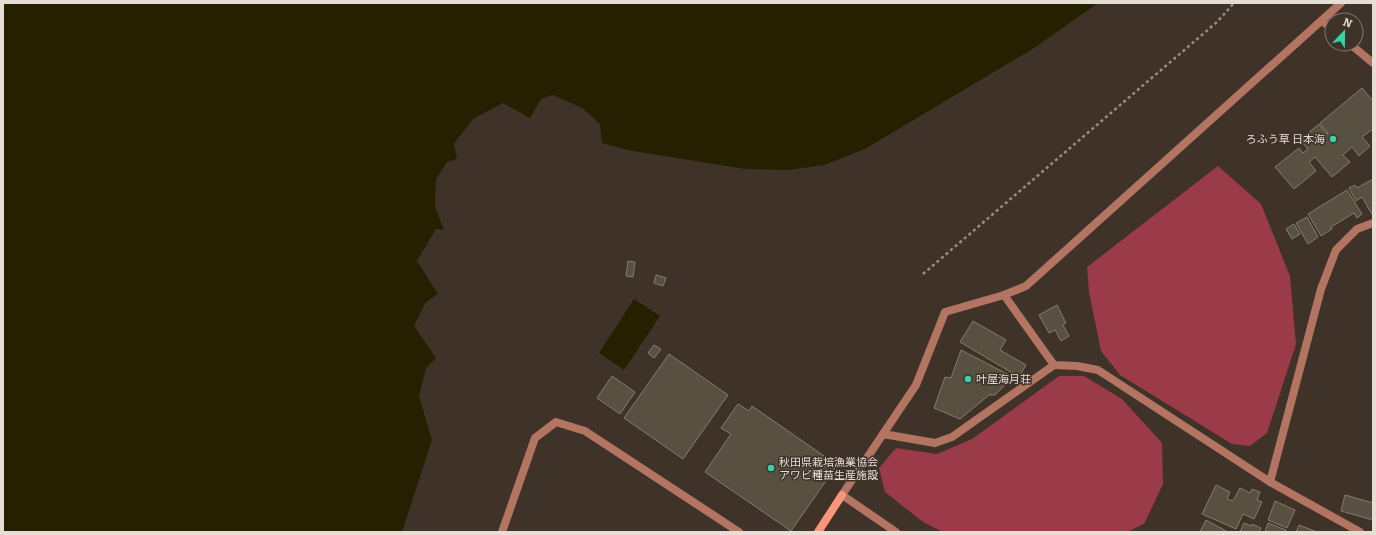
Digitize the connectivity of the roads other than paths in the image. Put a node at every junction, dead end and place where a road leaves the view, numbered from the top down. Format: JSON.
{"nodes":[{"id":1,"x":1341,"y":3,"type":"edge"},
{"id":2,"x":1322,"y":21,"type":"joint"},
{"id":3,"x":1360,"y":52,"type":"edge"},
{"id":4,"x":1373,"y":63,"type":"edge"},
{"id":5,"x":1373,"y":223,"type":"edge"},
{"id":6,"x":1004,"y":295,"type":"junction"},
{"id":7,"x":1054,"y":365,"type":"junction"},
{"id":8,"x":884,"y":434,"type":"junction"},
{"id":9,"x":1270,"y":482,"type":"junction"},
{"id":10,"x":842,"y":496,"type":"junction"},
{"id":11,"x":502,"y":532,"type":"edge"},
{"id":12,"x":739,"y":532,"type":"edge"},
{"id":13,"x":818,"y":532,"type":"edge"},
{"id":14,"x":896,"y":532,"type":"edge"},
{"id":15,"x":1360,"y":532,"type":"edge"}],
"edges":[{"from":1,"to":2,"type":"street"},
{"from":2,"to":6,"type":"street"},
{"from":3,"to":4,"type":"street"},
{"from":5,"to":9,"type":"street"},
{"from":6,"to":7,"type":"street"},
{"from":6,"to":8,"type":"street"},
{"from":7,"to":8,"type":"street"},
{"from":7,"to":9,"type":"street"},
{"from":8,"to":10,"type":"street"},
{"from":9,"to":15,"type":"street"},
{"from":10,"to":13,"type":"street"},
{"from":10,"to":14,"type":"street"},
{"from":11,"to":12,"type":"street"}]}
